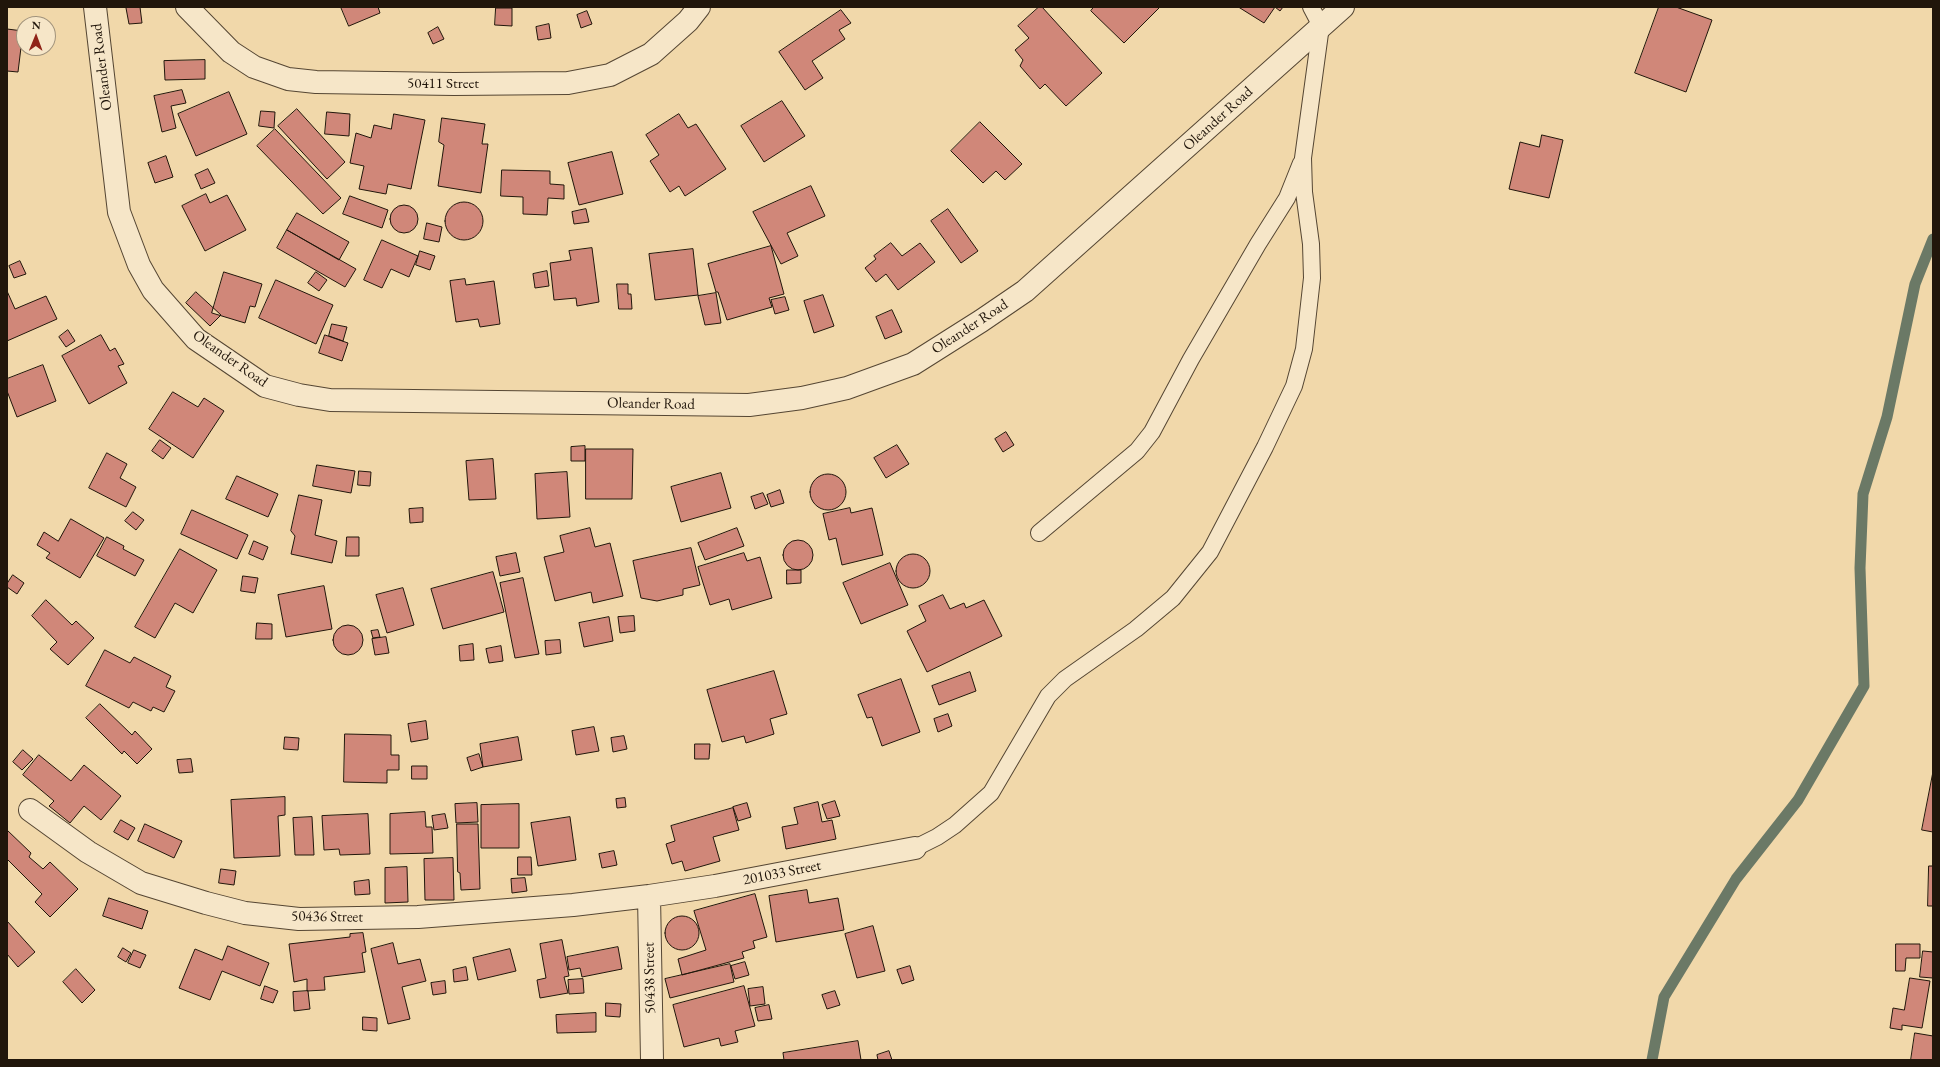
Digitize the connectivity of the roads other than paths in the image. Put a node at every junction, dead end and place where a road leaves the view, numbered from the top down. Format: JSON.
{"nodes":[{"id":1,"x":95,"y":7,"type":"edge"},
{"id":2,"x":187,"y":7,"type":"edge"},
{"id":3,"x":699,"y":7,"type":"edge"},
{"id":4,"x":1311,"y":7,"type":"edge"},
{"id":5,"x":1343,"y":7,"type":"edge"},
{"id":6,"x":1321,"y":26,"type":"junction"},
{"id":7,"x":1302,"y":158,"type":"junction"},
{"id":8,"x":1039,"y":533,"type":"dead end"},
{"id":9,"x":30,"y":810,"type":"dead end"},
{"id":10,"x":915,"y":848,"type":"joint"},
{"id":11,"x":649,"y":896,"type":"junction"},
{"id":12,"x":652,"y":1060,"type":"edge"}],
"edges":[{"from":1,"to":6,"type":"street","name":"Oleander Road"},
{"from":2,"to":3,"type":"street","name":"50411 Street"},
{"from":4,"to":6,"type":"lane"},
{"from":5,"to":6,"type":"street","name":"Oleander Road"},
{"from":6,"to":7,"type":"lane"},
{"from":7,"to":8,"type":"lane"},
{"from":7,"to":10,"type":"lane"},
{"from":9,"to":11,"type":"street","name":"50436 Street"},
{"from":10,"to":11,"type":"street","name":"201033 Street"},
{"from":11,"to":12,"type":"street","name":"50438 Street"}]}
